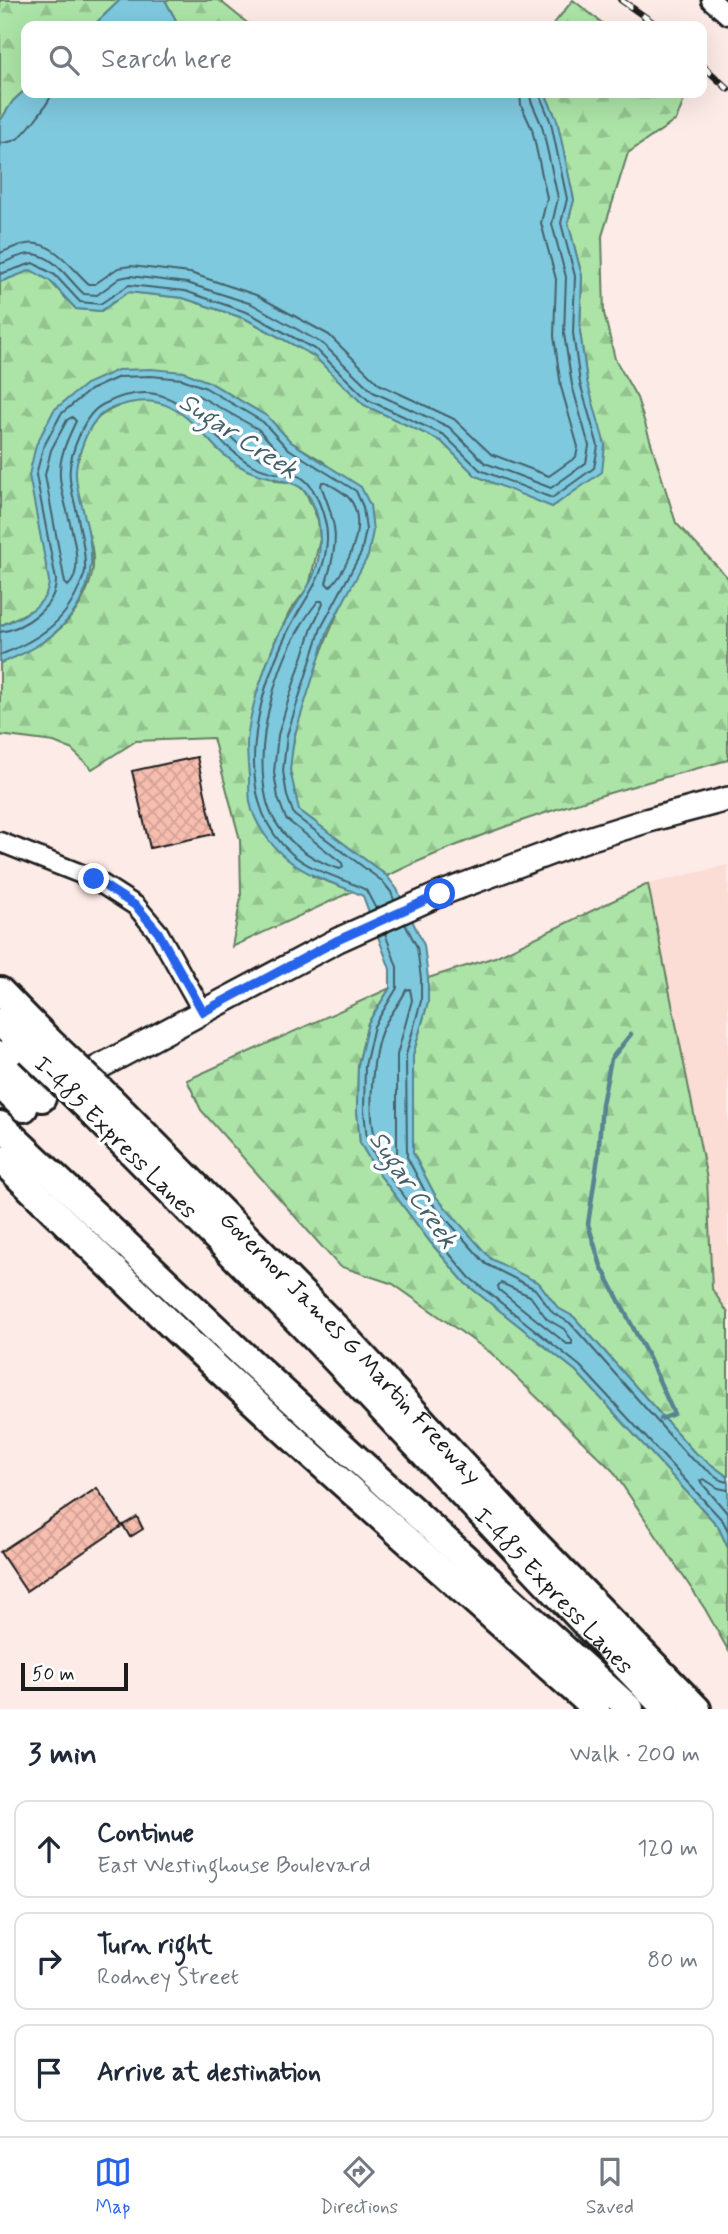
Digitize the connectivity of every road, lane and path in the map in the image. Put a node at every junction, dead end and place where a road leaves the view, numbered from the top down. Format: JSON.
{"nodes":[{"id":1,"x":711,"y":0,"type":"edge"},
{"id":2,"x":728,"y":15,"type":"edge"},
{"id":3,"x":728,"y":799,"type":"edge"},
{"id":4,"x":0,"y":842,"type":"edge"},
{"id":5,"x":0,"y":991,"type":"edge"},
{"id":6,"x":203,"y":1012,"type":"junction"},
{"id":7,"x":0,"y":1023,"type":"edge"},
{"id":8,"x":39,"y":1045,"type":"junction"},
{"id":9,"x":0,"y":1055,"type":"edge"},
{"id":10,"x":0,"y":1084,"type":"edge"},
{"id":11,"x":33,"y":1103,"type":"junction"},
{"id":12,"x":100,"y":1105,"type":"junction"},
{"id":13,"x":0,"y":1123,"type":"edge"},
{"id":14,"x":8,"y":1156,"type":"edge"},
{"id":15,"x":255,"y":1366,"type":"junction"},
{"id":16,"x":428,"y":1559,"type":"junction"},
{"id":17,"x":596,"y":1709,"type":"edge"},
{"id":18,"x":630,"y":1709,"type":"edge"},
{"id":19,"x":666,"y":1709,"type":"edge"},
{"id":20,"x":697,"y":1709,"type":"edge"}],
"edges":[{"from":1,"to":2,"type":"street"},
{"from":3,"to":6,"type":"main road"},
{"from":4,"to":6,"type":"street"},
{"from":5,"to":8,"type":"highway","name":"Governor James G Martin Freeway"},
{"from":6,"to":11,"type":"main road"},
{"from":7,"to":8,"type":"highway","name":"I-485 Express Lanes"},
{"from":8,"to":12,"type":"highway","name":"Governor James G Martin Freeway","bridge":true},
{"from":9,"to":11,"type":"highway"},
{"from":10,"to":11,"type":"highway"},
{"from":11,"to":13,"type":"main road"},
{"from":12,"to":19,"type":"highway","name":"I-485 Express Lanes"},
{"from":12,"to":20,"type":"highway","name":"Governor James G Martin Freeway"},
{"from":13,"to":14,"type":"highway","name":"I-485 Express Lanes"},
{"from":14,"to":15,"type":"highway","name":"I-485 Express Lanes"},
{"from":14,"to":16,"type":"highway"},
{"from":15,"to":16,"type":"highway"},
{"from":15,"to":18,"type":"highway","name":"I-485 Express Lanes"},
{"from":16,"to":17,"type":"highway"}]}
